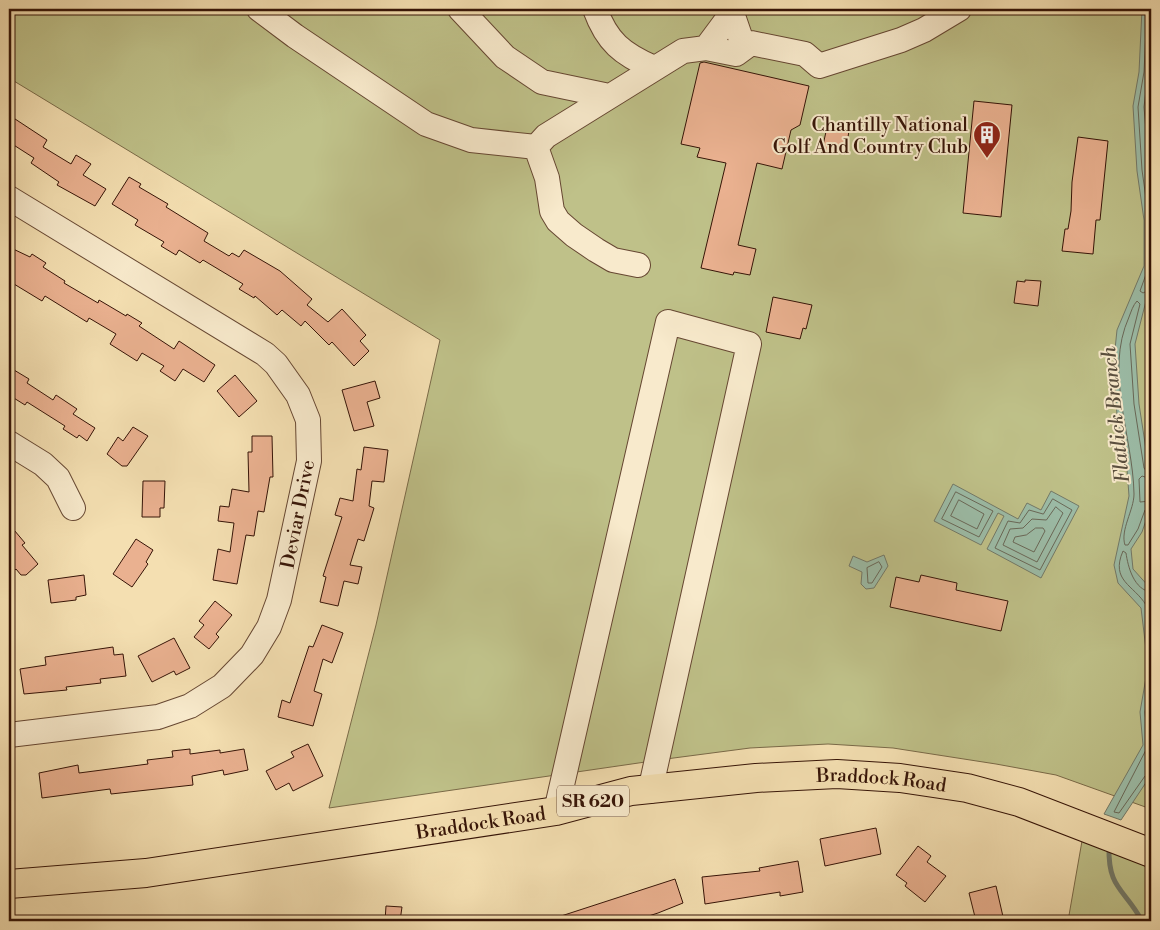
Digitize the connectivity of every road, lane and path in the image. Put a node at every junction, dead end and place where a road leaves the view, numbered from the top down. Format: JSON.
{"nodes":[{"id":1,"x":259,"y":9,"type":"edge"},
{"id":2,"x":460,"y":9,"type":"edge"},
{"id":3,"x":595,"y":9,"type":"edge"},
{"id":4,"x":959,"y":9,"type":"edge"},
{"id":5,"x":731,"y":11,"type":"edge"},
{"id":6,"x":706,"y":48,"type":"junction"},
{"id":7,"x":744,"y":48,"type":"junction"},
{"id":8,"x":654,"y":68,"type":"junction"},
{"id":9,"x":609,"y":96,"type":"junction"},
{"id":10,"x":536,"y":147,"type":"junction"},
{"id":11,"x":9,"y":198,"type":"edge"},
{"id":12,"x":638,"y":265,"type":"dead end"},
{"id":13,"x":9,"y":443,"type":"edge"},
{"id":14,"x":73,"y":508,"type":"dead end"},
{"id":15,"x":9,"y":735,"type":"edge"},
{"id":16,"x":650,"y":791,"type":"junction"},
{"id":17,"x":556,"y":811,"type":"junction"},
{"id":18,"x":1151,"y":853,"type":"edge"},
{"id":19,"x":9,"y":884,"type":"edge"}],
"edges":[{"from":1,"to":10,"type":"street"},
{"from":2,"to":9,"type":"street"},
{"from":3,"to":8,"type":"street"},
{"from":4,"to":7,"type":"street"},
{"from":5,"to":6,"type":"street"},
{"from":5,"to":7,"type":"street"},
{"from":6,"to":7,"type":"street"},
{"from":6,"to":8,"type":"street"},
{"from":8,"to":9,"type":"street"},
{"from":9,"to":10,"type":"street"},
{"from":10,"to":12,"type":"street"},
{"from":11,"to":15,"type":"street","name":"Deviar Drive"},
{"from":13,"to":14,"type":"street"},
{"from":16,"to":17,"type":"main road","name":"Braddock Road","number":"SR 620"},
{"from":16,"to":17,"type":"street"},
{"from":16,"to":18,"type":"main road","name":"Braddock Road","number":"SR 620"},
{"from":17,"to":19,"type":"main road","name":"Braddock Road","number":"SR 620"}]}
